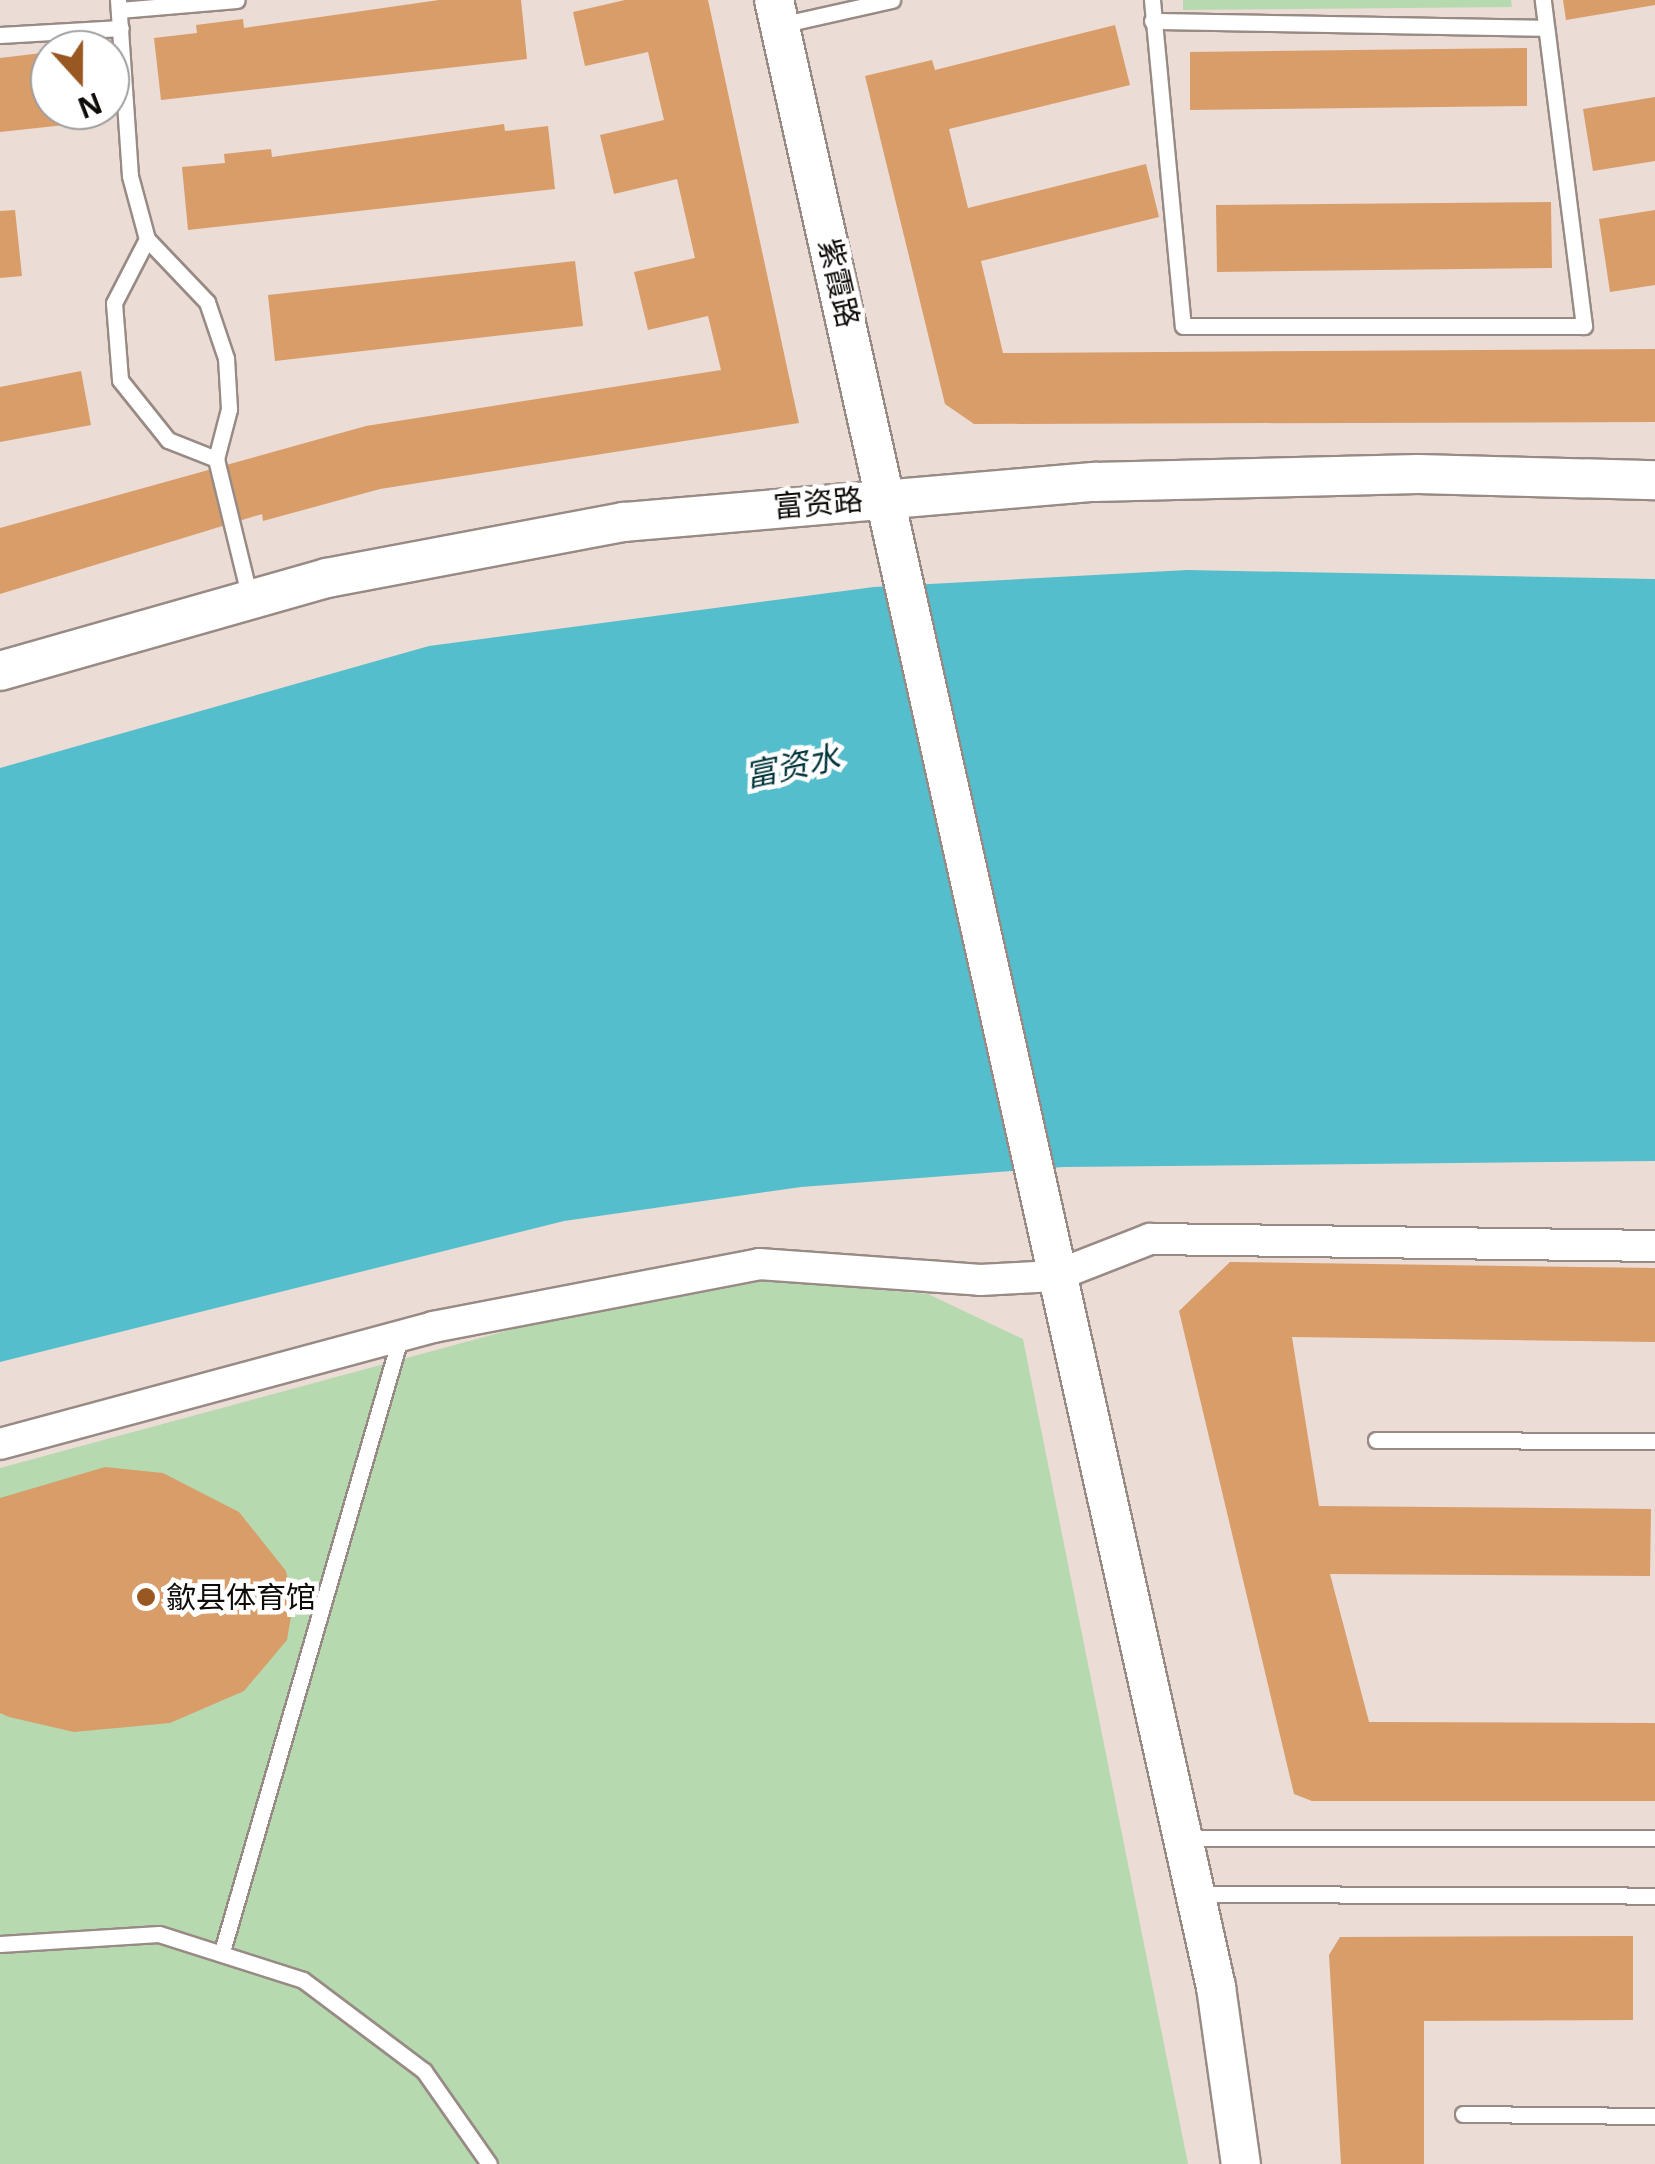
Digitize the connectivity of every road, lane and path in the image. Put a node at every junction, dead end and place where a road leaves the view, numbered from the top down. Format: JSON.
{"nodes":[{"id":1,"x":237,"y":0,"type":"edge"},
{"id":2,"x":892,"y":0,"type":"edge"},
{"id":3,"x":1152,"y":0,"type":"edge"},
{"id":4,"x":1543,"y":0,"type":"edge"},
{"id":5,"x":119,"y":5,"type":"edge"},
{"id":6,"x":777,"y":13,"type":"edge"},
{"id":7,"x":1152,"y":21,"type":"junction"},
{"id":8,"x":121,"y":28,"type":"junction"},
{"id":9,"x":1546,"y":28,"type":"junction"},
{"id":10,"x":0,"y":35,"type":"edge"},
{"id":11,"x":147,"y":239,"type":"junction"},
{"id":12,"x":216,"y":458,"type":"junction"},
{"id":13,"x":1655,"y":480,"type":"edge"},
{"id":14,"x":887,"y":497,"type":"junction"},
{"id":15,"x":250,"y":600,"type":"junction"},
{"id":16,"x":0,"y":671,"type":"edge"},
{"id":17,"x":1655,"y":1246,"type":"edge"},
{"id":18,"x":1054,"y":1276,"type":"junction"},
{"id":19,"x":401,"y":1336,"type":"junction"},
{"id":20,"x":1376,"y":1440,"type":"dead end"},
{"id":21,"x":1655,"y":1441,"type":"edge"},
{"id":22,"x":0,"y":1444,"type":"edge"},
{"id":23,"x":1182,"y":1838,"type":"junction"},
{"id":24,"x":1655,"y":1838,"type":"edge"},
{"id":25,"x":1195,"y":1894,"type":"junction"},
{"id":26,"x":1655,"y":1896,"type":"edge"},
{"id":27,"x":0,"y":1944,"type":"edge"},
{"id":28,"x":224,"y":1948,"type":"junction"},
{"id":29,"x":1462,"y":2114,"type":"dead end"},
{"id":30,"x":1655,"y":2116,"type":"edge"},
{"id":31,"x":489,"y":2164,"type":"edge"},
{"id":32,"x":1241,"y":2164,"type":"edge"}],
"edges":[{"from":1,"to":5,"type":"lane"},
{"from":2,"to":6,"type":"lane"},
{"from":3,"to":7,"type":"lane"},
{"from":4,"to":9,"type":"lane"},
{"from":5,"to":8,"type":"lane"},
{"from":6,"to":14,"type":"street","name":"紫霞路"},
{"from":7,"to":9,"type":"lane"},
{"from":7,"to":9,"type":"lane"},
{"from":8,"to":10,"type":"lane"},
{"from":8,"to":11,"type":"lane"},
{"from":11,"to":12,"type":"lane"},
{"from":11,"to":12,"type":"lane"},
{"from":12,"to":15,"type":"lane"},
{"from":13,"to":14,"type":"street","name":"富资路"},
{"from":14,"to":15,"type":"street","name":"富资路"},
{"from":14,"to":18,"type":"street","name":"紫霞路"},
{"from":15,"to":16,"type":"street","name":"富资路"},
{"from":17,"to":18,"type":"street"},
{"from":18,"to":19,"type":"street"},
{"from":18,"to":23,"type":"street","name":"紫霞路"},
{"from":19,"to":22,"type":"street"},
{"from":19,"to":28,"type":"lane"},
{"from":20,"to":21,"type":"lane"},
{"from":23,"to":24,"type":"lane"},
{"from":23,"to":25,"type":"street","name":"紫霞路"},
{"from":25,"to":26,"type":"lane"},
{"from":25,"to":32,"type":"street","name":"紫霞路"},
{"from":27,"to":28,"type":"lane"},
{"from":28,"to":31,"type":"lane"},
{"from":29,"to":30,"type":"lane"}]}
